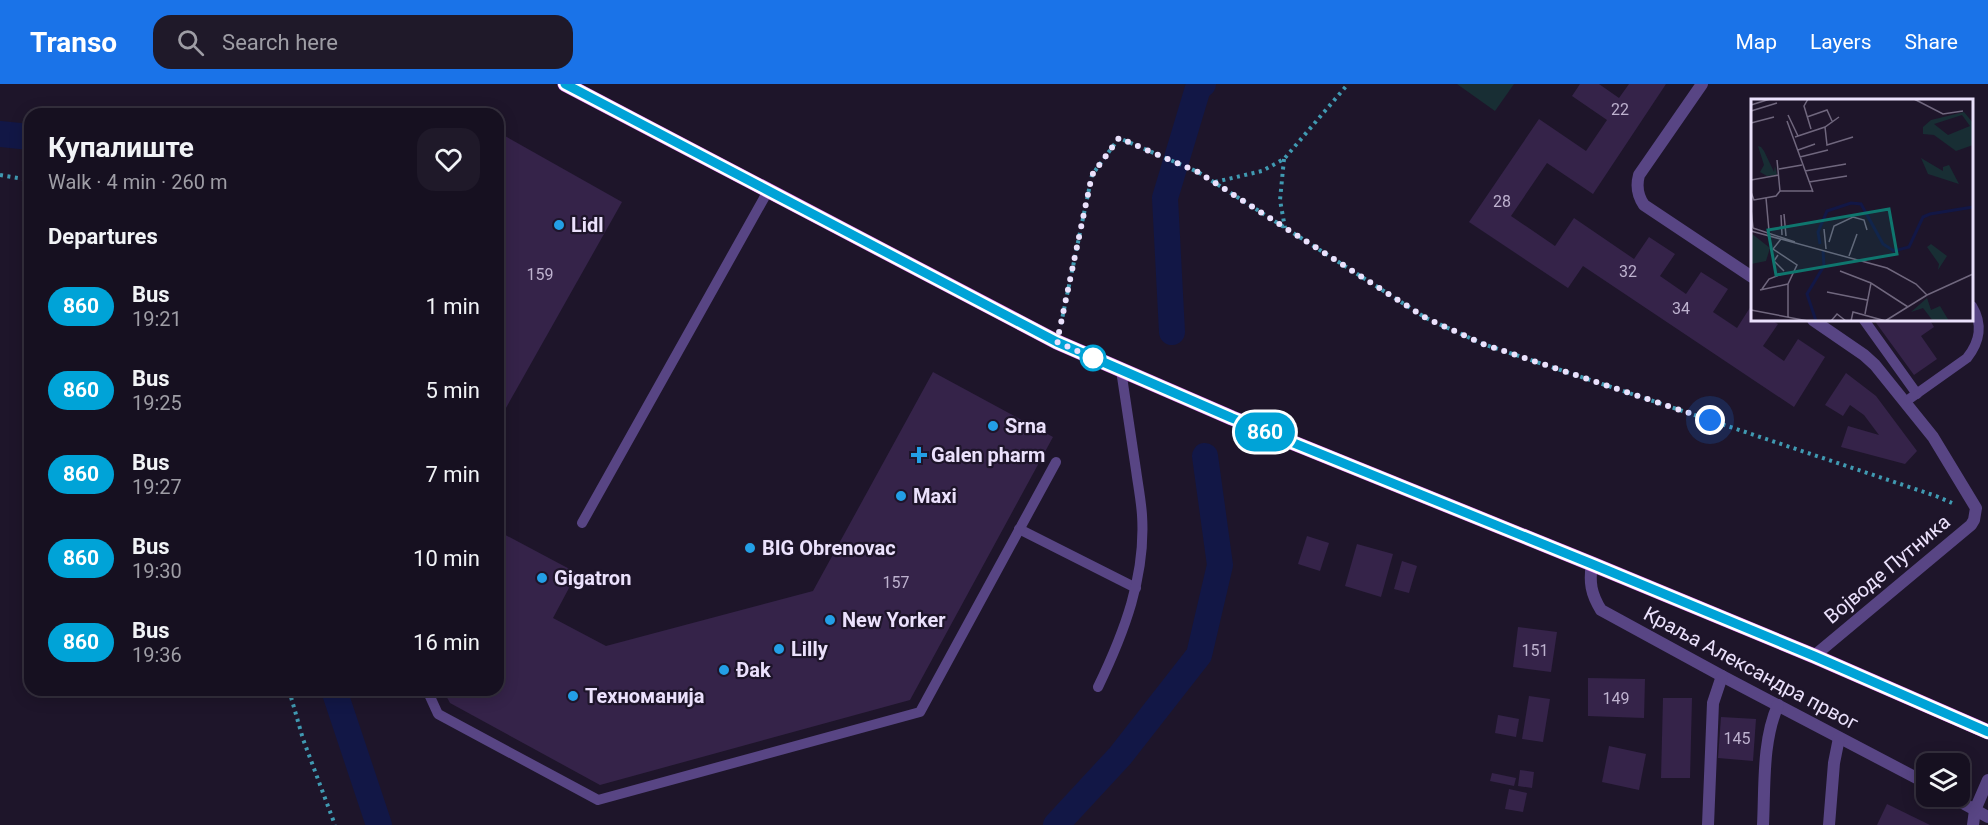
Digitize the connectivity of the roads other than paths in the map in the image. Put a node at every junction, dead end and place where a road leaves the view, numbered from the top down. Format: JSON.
{"nodes":[{"id":1,"x":565,"y":84,"type":"edge"},
{"id":2,"x":1702,"y":84,"type":"edge"},
{"id":3,"x":768,"y":191,"type":"junction"},
{"id":4,"x":1751,"y":276,"type":"edge"},
{"id":5,"x":1973,"y":309,"type":"edge"},
{"id":6,"x":1815,"y":321,"type":"edge"},
{"id":7,"x":1864,"y":321,"type":"edge"},
{"id":8,"x":1121,"y":370,"type":"junction"},
{"id":9,"x":1917,"y":394,"type":"junction"},
{"id":10,"x":1905,"y":402,"type":"junction"},
{"id":11,"x":1056,"y":462,"type":"dead end"},
{"id":12,"x":582,"y":523,"type":"dead end"},
{"id":13,"x":1019,"y":529,"type":"junction"},
{"id":14,"x":1592,"y":564,"type":"junction"},
{"id":15,"x":1136,"y":588,"type":"junction"},
{"id":16,"x":1814,"y":656,"type":"junction"},
{"id":17,"x":1722,"y":676,"type":"junction"},
{"id":18,"x":1098,"y":687,"type":"dead end"},
{"id":19,"x":430,"y":696,"type":"edge"},
{"id":20,"x":1778,"y":705,"type":"junction"},
{"id":21,"x":1988,"y":732,"type":"edge"},
{"id":22,"x":1839,"y":738,"type":"junction"},
{"id":23,"x":1916,"y":778,"type":"edge"},
{"id":24,"x":1988,"y":780,"type":"edge"},
{"id":25,"x":1970,"y":807,"type":"edge"},
{"id":26,"x":1975,"y":810,"type":"junction"},
{"id":27,"x":1988,"y":817,"type":"edge"},
{"id":28,"x":1708,"y":825,"type":"edge"},
{"id":29,"x":1762,"y":825,"type":"edge"},
{"id":30,"x":1829,"y":825,"type":"edge"},
{"id":31,"x":1973,"y":825,"type":"edge"}],
"edges":[{"from":1,"to":3,"type":"main road"},
{"from":2,"to":4,"type":"street"},
{"from":3,"to":8,"type":"main road"},
{"from":3,"to":12,"type":"lane"},
{"from":5,"to":9,"type":"lane"},
{"from":6,"to":10,"type":"street","name":"Војводе Путника"},
{"from":7,"to":9,"type":"lane"},
{"from":8,"to":14,"type":"main road"},
{"from":8,"to":15,"type":"lane"},
{"from":9,"to":10,"type":"lane"},
{"from":10,"to":16,"type":"street","name":"Војводе Путника"},
{"from":11,"to":13,"type":"lane"},
{"from":13,"to":15,"type":"lane"},
{"from":13,"to":19,"type":"lane"},
{"from":14,"to":16,"type":"main road"},
{"from":14,"to":17,"type":"street","name":"Краља Александра првог"},
{"from":15,"to":18,"type":"lane"},
{"from":16,"to":21,"type":"main road"},
{"from":17,"to":20,"type":"street","name":"Краља Александра првог"},
{"from":17,"to":28,"type":"street"},
{"from":20,"to":22,"type":"street","name":"Краља Александра првог"},
{"from":20,"to":29,"type":"street"},
{"from":22,"to":23,"type":"street","name":"Краља Александра првог"},
{"from":22,"to":30,"type":"street"},
{"from":24,"to":26,"type":"street"},
{"from":25,"to":26,"type":"street"},
{"from":26,"to":27,"type":"street"},
{"from":26,"to":31,"type":"street"}]}
